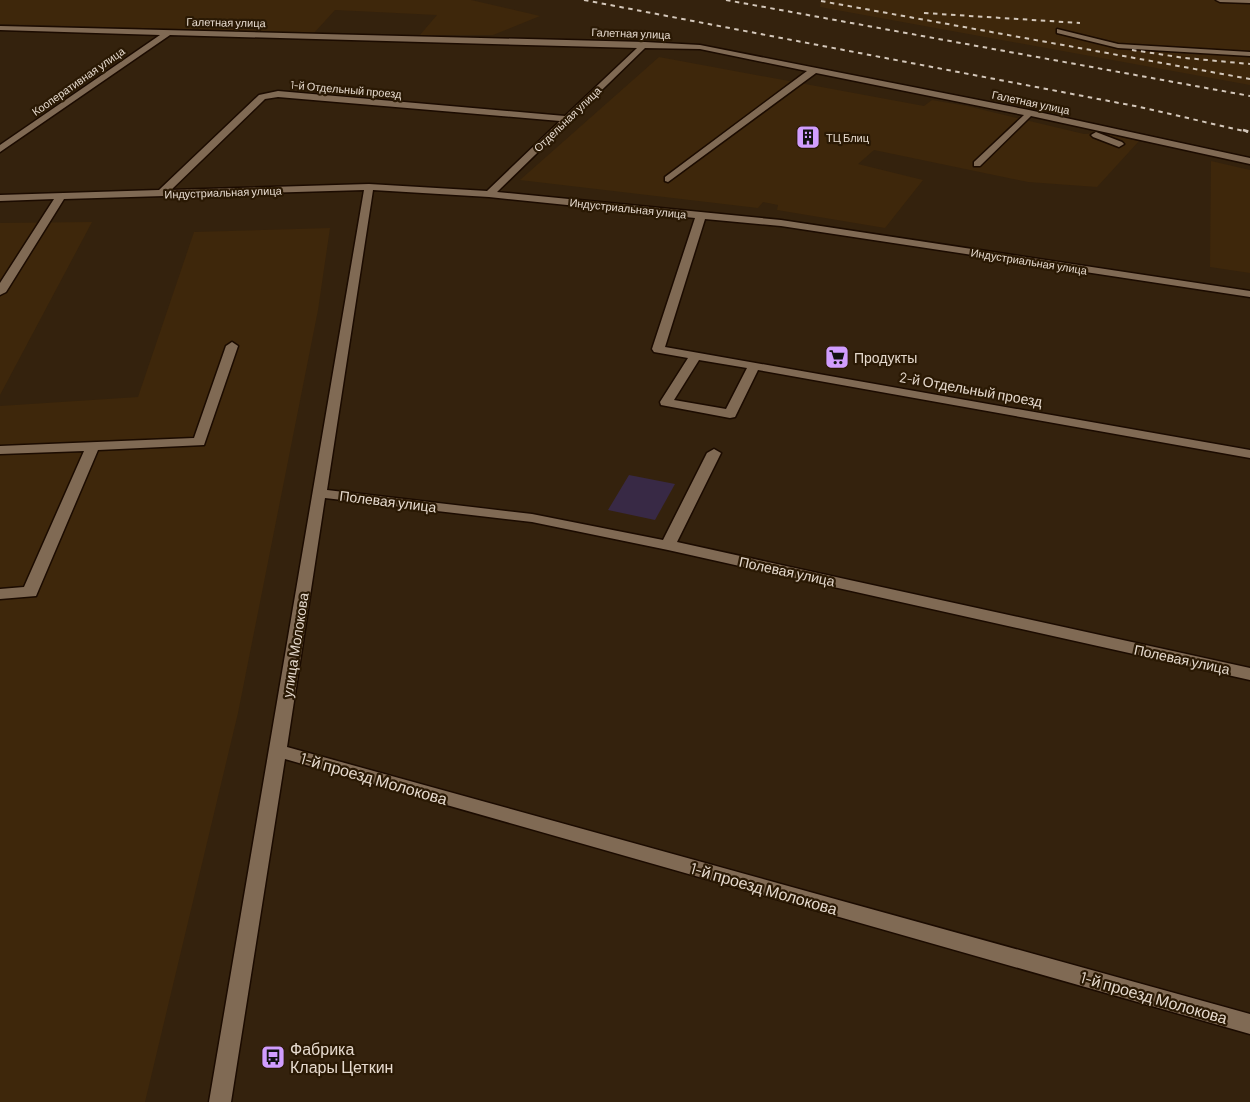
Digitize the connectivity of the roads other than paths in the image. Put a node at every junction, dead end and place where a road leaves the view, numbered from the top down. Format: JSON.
{"nodes":[{"id":1,"x":1220,"y":0,"type":"edge"},
{"id":2,"x":1250,"y":1,"type":"edge"},
{"id":3,"x":0,"y":28,"type":"edge"},
{"id":4,"x":1060,"y":31,"type":"dead end"},
{"id":5,"x":168,"y":32,"type":"junction"},
{"id":6,"x":645,"y":44,"type":"junction"},
{"id":7,"x":1250,"y":54,"type":"edge"},
{"id":8,"x":814,"y":70,"type":"junction"},
{"id":9,"x":1028,"y":113,"type":"junction"},
{"id":10,"x":567,"y":119,"type":"junction"},
{"id":11,"x":1084,"y":125,"type":"junction"},
{"id":12,"x":1120,"y":144,"type":"dead end"},
{"id":13,"x":0,"y":149,"type":"edge"},
{"id":14,"x":1250,"y":160,"type":"edge"},
{"id":15,"x":977,"y":164,"type":"dead end"},
{"id":16,"x":668,"y":179,"type":"dead end"},
{"id":17,"x":369,"y":188,"type":"junction"},
{"id":18,"x":162,"y":194,"type":"junction"},
{"id":19,"x":488,"y":194,"type":"junction"},
{"id":20,"x":61,"y":196,"type":"junction"},
{"id":21,"x":0,"y":198,"type":"edge"},
{"id":22,"x":701,"y":215,"type":"junction"},
{"id":23,"x":0,"y":292,"type":"edge"},
{"id":24,"x":1250,"y":294,"type":"edge"},
{"id":25,"x":232,"y":346,"type":"dead end"},
{"id":26,"x":695,"y":356,"type":"junction"},
{"id":27,"x":754,"y":366,"type":"junction"},
{"id":28,"x":93,"y":446,"type":"junction"},
{"id":29,"x":0,"y":450,"type":"edge"},
{"id":30,"x":714,"y":453,"type":"dead end"},
{"id":31,"x":1250,"y":454,"type":"edge"},
{"id":32,"x":320,"y":493,"type":"junction"},
{"id":33,"x":668,"y":545,"type":"junction"},
{"id":34,"x":0,"y":594,"type":"edge"},
{"id":35,"x":1250,"y":674,"type":"edge"},
{"id":36,"x":278,"y":751,"type":"junction"},
{"id":37,"x":1250,"y":1024,"type":"edge"},
{"id":38,"x":220,"y":1102,"type":"edge"}],
"edges":[{"from":1,"to":2,"type":"street"},
{"from":3,"to":5,"type":"street","name":"Галетная улица"},
{"from":4,"to":7,"type":"street"},
{"from":5,"to":6,"type":"street","name":"Галетная улица"},
{"from":5,"to":13,"type":"street","name":"Кооперативная улица"},
{"from":6,"to":8,"type":"street","name":"Галетная улица"},
{"from":6,"to":10,"type":"street","name":"Отдельная улица"},
{"from":8,"to":9,"type":"street","name":"Галетная улица"},
{"from":8,"to":16,"type":"street"},
{"from":9,"to":11,"type":"street","name":"Галетная улица"},
{"from":9,"to":15,"type":"street"},
{"from":10,"to":18,"type":"street","name":"1-й Отдельный проезд"},
{"from":10,"to":19,"type":"street","name":"Отдельная улица"},
{"from":11,"to":12,"type":"street"},
{"from":11,"to":14,"type":"street","name":"Галетная улица"},
{"from":17,"to":18,"type":"street","name":"Индустриальная улица"},
{"from":17,"to":19,"type":"street","name":"Индустриальная улица"},
{"from":17,"to":32,"type":"street","name":"улица Молокова"},
{"from":18,"to":20,"type":"street","name":"Индустриальная улица"},
{"from":19,"to":22,"type":"street","name":"Индустриальная улица"},
{"from":20,"to":21,"type":"street","name":"Индустриальная улица"},
{"from":20,"to":23,"type":"street"},
{"from":22,"to":24,"type":"street","name":"Индустриальная улица"},
{"from":22,"to":26,"type":"street","name":"2-й Отдельный проезд"},
{"from":25,"to":28,"type":"street"},
{"from":26,"to":27,"type":"street","name":"2-й Отдельный проезд"},
{"from":26,"to":27,"type":"street"},
{"from":27,"to":31,"type":"street","name":"2-й Отдельный проезд"},
{"from":28,"to":29,"type":"street"},
{"from":28,"to":34,"type":"street"},
{"from":30,"to":33,"type":"street"},
{"from":32,"to":33,"type":"street","name":"Полевая улица"},
{"from":32,"to":36,"type":"street","name":"улица Молокова"},
{"from":33,"to":35,"type":"street","name":"Полевая улица"},
{"from":36,"to":37,"type":"street","name":"1-й проезд Молокова"},
{"from":36,"to":38,"type":"street","name":"улица Молокова"}]}
